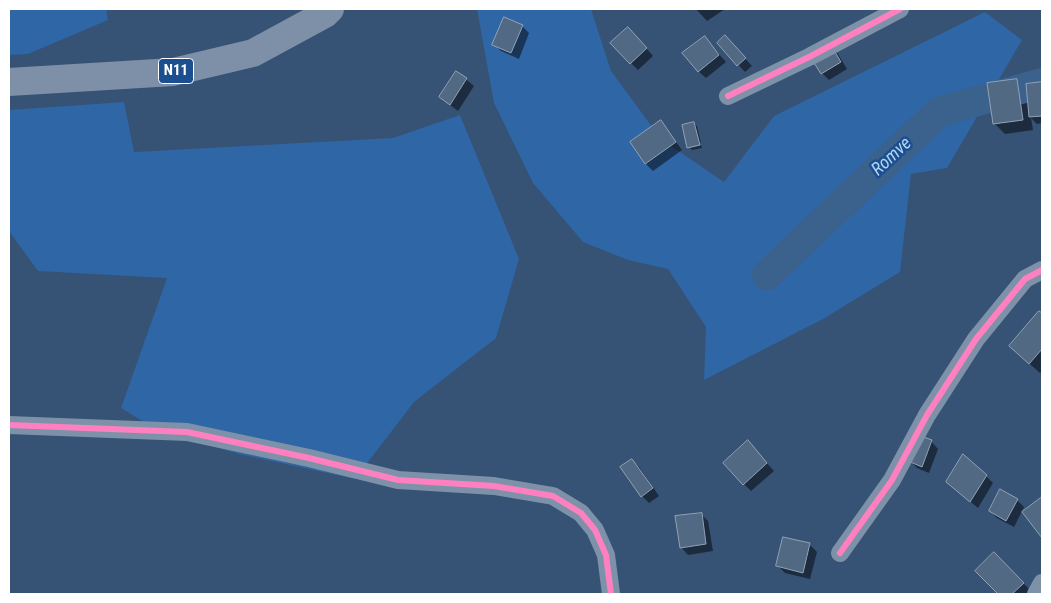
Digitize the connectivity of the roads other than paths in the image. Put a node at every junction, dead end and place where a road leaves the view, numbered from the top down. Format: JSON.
{"nodes":[{"id":1,"x":330,"y":9,"type":"edge"},
{"id":2,"x":900,"y":9,"type":"edge"},
{"id":3,"x":9,"y":82,"type":"edge"},
{"id":4,"x":728,"y":96,"type":"dead end"},
{"id":5,"x":1042,"y":270,"type":"edge"},
{"id":6,"x":9,"y":425,"type":"edge"},
{"id":7,"x":840,"y":553,"type":"dead end"},
{"id":8,"x":1042,"y":583,"type":"edge"},
{"id":9,"x":611,"y":594,"type":"edge"},
{"id":10,"x":1036,"y":594,"type":"edge"}],
"edges":[{"from":1,"to":3,"type":"highway","number":"N11"},
{"from":2,"to":4,"type":"street"},
{"from":5,"to":7,"type":"street"},
{"from":6,"to":9,"type":"street"},
{"from":8,"to":10,"type":"street"}]}
